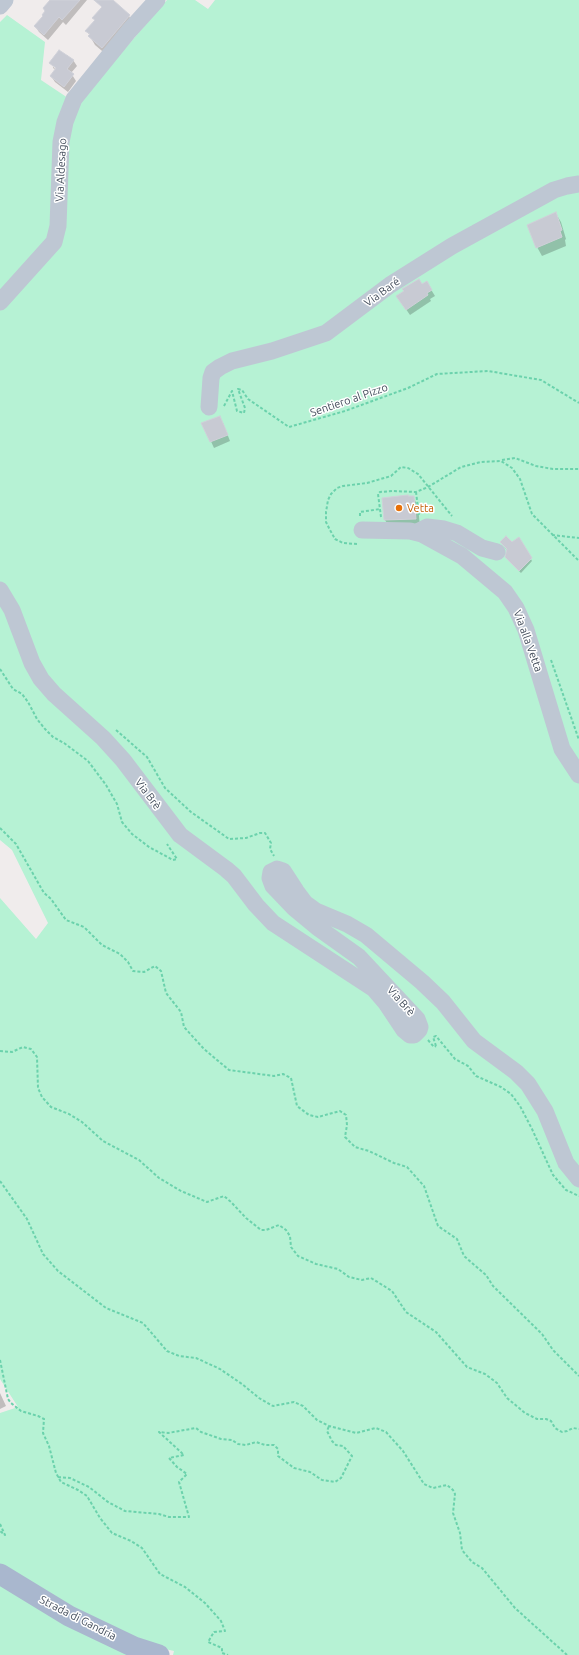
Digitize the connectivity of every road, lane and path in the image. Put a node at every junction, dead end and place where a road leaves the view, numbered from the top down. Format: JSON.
{"nodes":[{"id":1,"x":5,"y":0,"type":"edge"},
{"id":2,"x":157,"y":0,"type":"edge"},
{"id":3,"x":0,"y":6,"type":"edge"},
{"id":4,"x":579,"y":184,"type":"edge"},
{"id":5,"x":0,"y":302,"type":"edge"},
{"id":6,"x":579,"y":403,"type":"edge"},
{"id":7,"x":215,"y":410,"type":"joint"},
{"id":8,"x":501,"y":461,"type":"junction"},
{"id":9,"x":579,"y":469,"type":"edge"},
{"id":10,"x":428,"y":487,"type":"junction"},
{"id":11,"x":416,"y":492,"type":"junction"},
{"id":12,"x":378,"y":494,"type":"dead end"},
{"id":13,"x":380,"y":509,"type":"dead end"},
{"id":14,"x":362,"y":511,"type":"dead end"},
{"id":15,"x":454,"y":519,"type":"dead end"},
{"id":16,"x":418,"y":526,"type":"junction"},
{"id":17,"x":362,"y":530,"type":"dead end"},
{"id":18,"x":551,"y":534,"type":"junction"},
{"id":19,"x":579,"y":538,"type":"edge"},
{"id":20,"x":497,"y":552,"type":"dead end"},
{"id":21,"x":579,"y":561,"type":"edge"},
{"id":22,"x":0,"y":590,"type":"edge"},
{"id":23,"x":0,"y":669,"type":"edge"},
{"id":24,"x":114,"y":728,"type":"dead end"},
{"id":25,"x":579,"y":775,"type":"edge"},
{"id":26,"x":0,"y":828,"type":"edge"},
{"id":27,"x":167,"y":844,"type":"dead end"},
{"id":28,"x":282,"y":870,"type":"junction"},
{"id":29,"x":436,"y":1046,"type":"dead end"},
{"id":30,"x":0,"y":1051,"type":"edge"},
{"id":31,"x":579,"y":1179,"type":"edge"},
{"id":32,"x":0,"y":1181,"type":"edge"},
{"id":33,"x":579,"y":1196,"type":"edge"},
{"id":34,"x":0,"y":1360,"type":"edge"},
{"id":35,"x":579,"y":1376,"type":"edge"},
{"id":36,"x":329,"y":1426,"type":"junction"},
{"id":37,"x":579,"y":1429,"type":"edge"},
{"id":38,"x":58,"y":1477,"type":"junction"},
{"id":39,"x":0,"y":1524,"type":"edge"},
{"id":40,"x":0,"y":1531,"type":"edge"},
{"id":41,"x":0,"y":1574,"type":"edge"},
{"id":42,"x":159,"y":1655,"type":"edge"},
{"id":43,"x":228,"y":1655,"type":"edge"},
{"id":44,"x":567,"y":1655,"type":"edge"}],
"edges":[{"from":1,"to":3,"type":"street"},
{"from":2,"to":5,"type":"street","name":"Via Aldesago"},
{"from":4,"to":7,"type":"street","name":"Via Baré"},
{"from":6,"to":7,"type":"path","name":"Sentiero al Pizzo"},
{"from":8,"to":9,"type":"path"},
{"from":8,"to":10,"type":"path"},
{"from":8,"to":18,"type":"path"},
{"from":10,"to":11,"type":"path"},
{"from":10,"to":15,"type":"path"},
{"from":11,"to":12,"type":"path"},
{"from":11,"to":16,"type":"path"},
{"from":13,"to":14,"type":"path"},
{"from":16,"to":17,"type":"street","name":"Via alla Vetta"},
{"from":16,"to":20,"type":"street"},
{"from":16,"to":25,"type":"street","name":"Via alla Vetta"},
{"from":18,"to":19,"type":"path"},
{"from":18,"to":21,"type":"path"},
{"from":22,"to":28,"type":"street","name":"Via Brè"},
{"from":23,"to":27,"type":"path"},
{"from":24,"to":28,"type":"path"},
{"from":26,"to":35,"type":"path"},
{"from":28,"to":31,"type":"street"},
{"from":29,"to":33,"type":"path"},
{"from":30,"to":37,"type":"path"},
{"from":32,"to":36,"type":"path"},
{"from":34,"to":38,"type":"path"},
{"from":36,"to":38,"type":"path"},
{"from":36,"to":44,"type":"path"},
{"from":38,"to":43,"type":"path"},
{"from":39,"to":40,"type":"path"},
{"from":41,"to":42,"type":"main road","name":"Strada di Gandria"}]}
